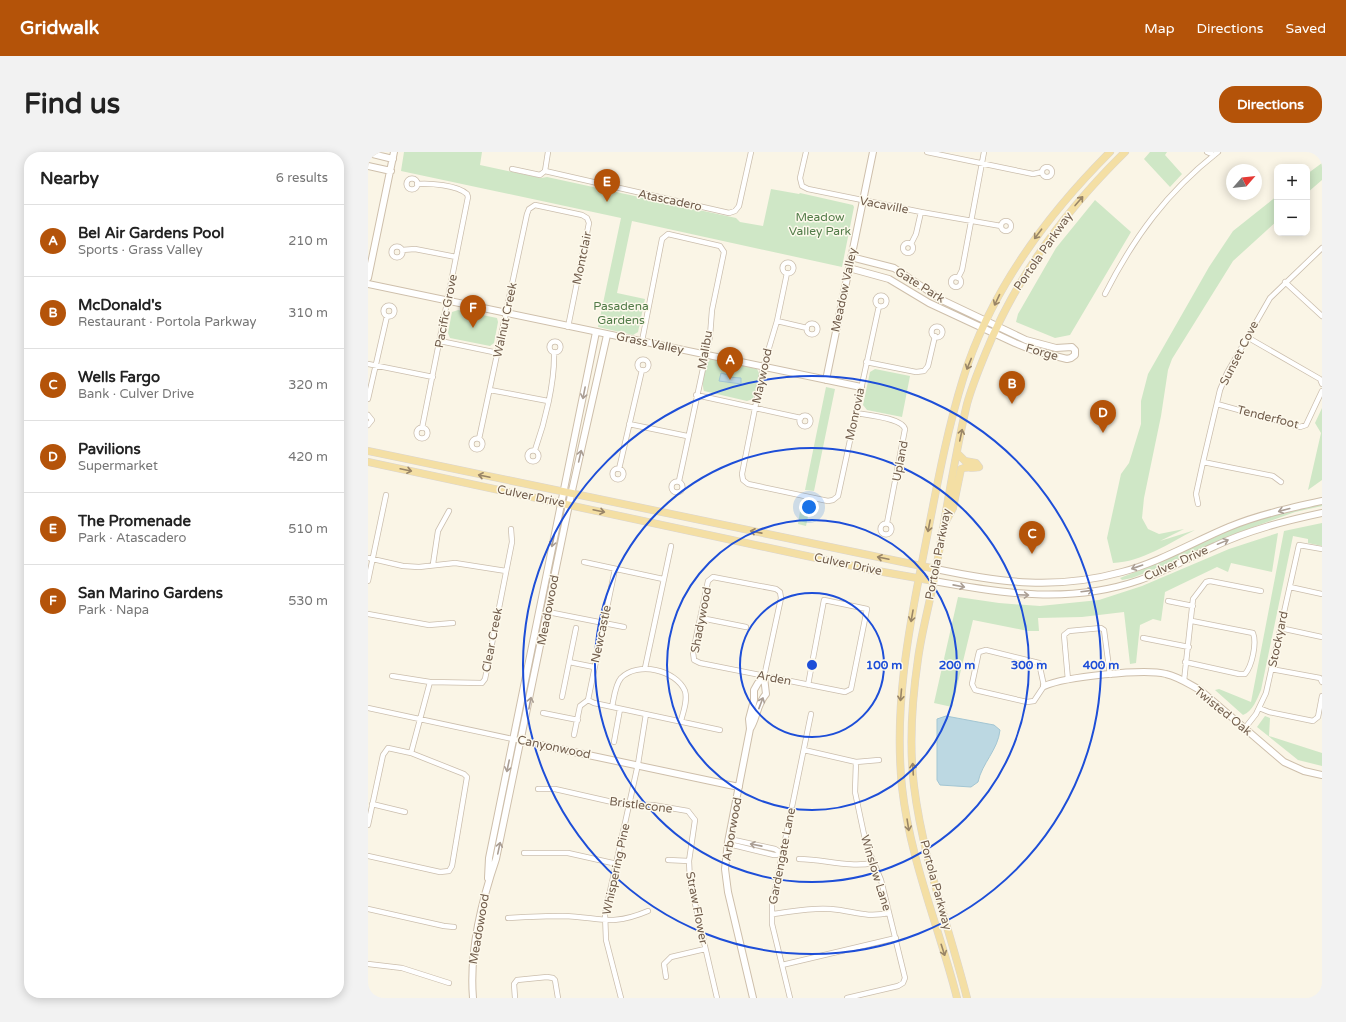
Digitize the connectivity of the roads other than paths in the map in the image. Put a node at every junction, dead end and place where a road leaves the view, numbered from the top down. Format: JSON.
{"nodes":[{"id":1,"x":394,"y":152,"type":"edge"},
{"id":2,"x":548,"y":152,"type":"edge"},
{"id":3,"x":749,"y":152,"type":"edge"},
{"id":4,"x":806,"y":152,"type":"edge"},
{"id":5,"x":873,"y":152,"type":"edge"},
{"id":6,"x":927,"y":152,"type":"edge"},
{"id":7,"x":984,"y":152,"type":"edge"},
{"id":8,"x":1110,"y":152,"type":"edge"},
{"id":9,"x":1125,"y":152,"type":"edge"},
{"id":10,"x":1207,"y":152,"type":"edge"},
{"id":11,"x":1215,"y":153,"type":"edge"},
{"id":12,"x":368,"y":154,"type":"edge"},
{"id":13,"x":393,"y":159,"type":"junction"},
{"id":14,"x":982,"y":163,"type":"junction"},
{"id":15,"x":368,"y":166,"type":"edge"},
{"id":16,"x":512,"y":169,"type":"dead end"},
{"id":17,"x":391,"y":171,"type":"junction"},
{"id":18,"x":546,"y":171,"type":"junction"},
{"id":19,"x":1042,"y":172,"type":"dead end"},
{"id":20,"x":417,"y":184,"type":"dead end"},
{"id":21,"x":863,"y":200,"type":"junction"},
{"id":22,"x":535,"y":205,"type":"joint"},
{"id":23,"x":921,"y":212,"type":"junction"},
{"id":24,"x":970,"y":221,"type":"junction"},
{"id":25,"x":1001,"y":226,"type":"dead end"},
{"id":26,"x":911,"y":244,"type":"dead end"},
{"id":27,"x":1322,"y":248,"type":"edge"},
{"id":28,"x":402,"y":250,"type":"dead end"},
{"id":29,"x":456,"y":257,"type":"junction"},
{"id":30,"x":851,"y":257,"type":"junction"},
{"id":31,"x":880,"y":264,"type":"junction"},
{"id":32,"x":849,"y":268,"type":"junction"},
{"id":33,"x":787,"y":273,"type":"dead end"},
{"id":34,"x":877,"y":275,"type":"junction"},
{"id":35,"x":368,"y":278,"type":"edge"},
{"id":36,"x":958,"y":278,"type":"dead end"},
{"id":37,"x":1285,"y":282,"type":"junction"},
{"id":38,"x":368,"y":284,"type":"edge"},
{"id":39,"x":1105,"y":294,"type":"dead end"},
{"id":40,"x":449,"y":301,"type":"junction"},
{"id":41,"x":879,"y":306,"type":"dead end"},
{"id":42,"x":506,"y":313,"type":"junction"},
{"id":43,"x":387,"y":316,"type":"dead end"},
{"id":44,"x":1322,"y":316,"type":"edge"},
{"id":45,"x":777,"y":321,"type":"junction"},
{"id":46,"x":985,"y":325,"type":"junction"},
{"id":47,"x":568,"y":327,"type":"junction"},
{"id":48,"x":807,"y":328,"type":"dead end"},
{"id":49,"x":995,"y":330,"type":"junction"},
{"id":50,"x":596,"y":332,"type":"junction"},
{"id":51,"x":607,"y":335,"type":"junction"},
{"id":52,"x":934,"y":336,"type":"dead end"},
{"id":53,"x":1247,"y":337,"type":"junction"},
{"id":54,"x":642,"y":341,"type":"junction"},
{"id":55,"x":440,"y":342,"type":"junction"},
{"id":56,"x":554,"y":352,"type":"dead end"},
{"id":57,"x":498,"y":354,"type":"junction"},
{"id":58,"x":705,"y":355,"type":"junction"},
{"id":59,"x":591,"y":357,"type":"junction"},
{"id":60,"x":602,"y":360,"type":"junction"},
{"id":61,"x":866,"y":362,"type":"junction"},
{"id":62,"x":368,"y":364,"type":"edge"},
{"id":63,"x":375,"y":365,"type":"junction"},
{"id":64,"x":764,"y":368,"type":"junction"},
{"id":65,"x":642,"y":370,"type":"dead end"},
{"id":66,"x":433,"y":377,"type":"junction"},
{"id":67,"x":826,"y":380,"type":"junction"},
{"id":68,"x":1322,"y":384,"type":"edge"},
{"id":69,"x":861,"y":387,"type":"junction"},
{"id":70,"x":490,"y":390,"type":"junction"},
{"id":71,"x":1322,"y":391,"type":"edge"},
{"id":72,"x":696,"y":395,"type":"junction"},
{"id":73,"x":368,"y":399,"type":"edge"},
{"id":74,"x":548,"y":401,"type":"junction"},
{"id":75,"x":1217,"y":404,"type":"junction"},
{"id":76,"x":756,"y":407,"type":"junction"},
{"id":77,"x":856,"y":413,"type":"junction"},
{"id":78,"x":368,"y":415,"type":"edge"},
{"id":79,"x":801,"y":418,"type":"dead end"},
{"id":80,"x":629,"y":424,"type":"junction"},
{"id":81,"x":368,"y":425,"type":"edge"},
{"id":82,"x":422,"y":428,"type":"dead end"},
{"id":83,"x":687,"y":436,"type":"junction"},
{"id":84,"x":479,"y":439,"type":"dead end"},
{"id":85,"x":535,"y":450,"type":"dead end"},
{"id":86,"x":368,"y":451,"type":"edge"},
{"id":87,"x":957,"y":453,"type":"junction"},
{"id":88,"x":368,"y":462,"type":"edge"},
{"id":89,"x":1203,"y":462,"type":"junction"},
{"id":90,"x":619,"y":469,"type":"dead end"},
{"id":91,"x":743,"y":480,"type":"joint"},
{"id":92,"x":678,"y":481,"type":"dead end"},
{"id":93,"x":1282,"y":482,"type":"dead end"},
{"id":94,"x":567,"y":494,"type":"junction"},
{"id":95,"x":386,"y":495,"type":"dead end"},
{"id":96,"x":1322,"y":501,"type":"edge"},
{"id":97,"x":561,"y":503,"type":"junction"},
{"id":98,"x":570,"y":504,"type":"junction"},
{"id":99,"x":1198,"y":504,"type":"dead end"},
{"id":100,"x":449,"y":511,"type":"dead end"},
{"id":101,"x":1322,"y":513,"type":"edge"},
{"id":102,"x":887,"y":524,"type":"dead end"},
{"id":103,"x":943,"y":528,"type":"junction"},
{"id":104,"x":511,"y":529,"type":"dead end"},
{"id":105,"x":671,"y":546,"type":"dead end"},
{"id":106,"x":1322,"y":550,"type":"edge"},
{"id":107,"x":370,"y":559,"type":"edge"},
{"id":108,"x":584,"y":562,"type":"dead end"},
{"id":109,"x":433,"y":564,"type":"junction"},
{"id":110,"x":921,"y":566,"type":"junction"},
{"id":111,"x":615,"y":569,"type":"junction"},
{"id":112,"x":936,"y":569,"type":"junction"},
{"id":113,"x":506,"y":571,"type":"junction"},
{"id":114,"x":919,"y":578,"type":"junction"},
{"id":115,"x":663,"y":579,"type":"junction"},
{"id":116,"x":934,"y":581,"type":"junction"},
{"id":117,"x":368,"y":582,"type":"edge"},
{"id":118,"x":1290,"y":587,"type":"junction"},
{"id":119,"x":1261,"y":591,"type":"dead end"},
{"id":120,"x":780,"y":592,"type":"joint"},
{"id":121,"x":1322,"y":594,"type":"edge"},
{"id":122,"x":1168,"y":601,"type":"dead end"},
{"id":123,"x":1193,"y":606,"type":"junction"},
{"id":124,"x":548,"y":612,"type":"junction"},
{"id":125,"x":368,"y":614,"type":"edge"},
{"id":126,"x":701,"y":618,"type":"junction"},
{"id":127,"x":1192,"y":621,"type":"junction"},
{"id":128,"x":453,"y":623,"type":"dead end"},
{"id":129,"x":603,"y":624,"type":"junction"},
{"id":130,"x":624,"y":627,"type":"dead end"},
{"id":131,"x":746,"y":627,"type":"dead end"},
{"id":132,"x":576,"y":628,"type":"dead end"},
{"id":133,"x":1280,"y":628,"type":"junction"},
{"id":134,"x":1322,"y":637,"type":"edge"},
{"id":135,"x":1143,"y":638,"type":"dead end"},
{"id":136,"x":1189,"y":647,"type":"junction"},
{"id":137,"x":569,"y":662,"type":"junction"},
{"id":138,"x":696,"y":662,"type":"joint"},
{"id":139,"x":1185,"y":662,"type":"junction"},
{"id":140,"x":594,"y":667,"type":"junction"},
{"id":141,"x":645,"y":668,"type":"junction"},
{"id":142,"x":1271,"y":669,"type":"junction"},
{"id":143,"x":1110,"y":675,"type":"junction"},
{"id":144,"x":392,"y":676,"type":"dead end"},
{"id":145,"x":764,"y":677,"type":"junction"},
{"id":146,"x":1068,"y":680,"type":"junction"},
{"id":147,"x":1184,"y":681,"type":"junction"},
{"id":148,"x":430,"y":682,"type":"junction"},
{"id":149,"x":1322,"y":682,"type":"edge"},
{"id":150,"x":808,"y":685,"type":"junction"},
{"id":151,"x":1044,"y":686,"type":"junction"},
{"id":152,"x":1322,"y":696,"type":"edge"},
{"id":153,"x":562,"y":697,"type":"dead end"},
{"id":154,"x":588,"y":700,"type":"junction"},
{"id":155,"x":612,"y":707,"type":"junction"},
{"id":156,"x":368,"y":708,"type":"edge"},
{"id":157,"x":1259,"y":708,"type":"junction"},
{"id":158,"x":620,"y":709,"type":"junction"},
{"id":159,"x":543,"y":713,"type":"dead end"},
{"id":160,"x":646,"y":714,"type":"junction"},
{"id":161,"x":811,"y":714,"type":"dead end"},
{"id":162,"x":421,"y":719,"type":"junction"},
{"id":163,"x":578,"y":720,"type":"junction"},
{"id":164,"x":681,"y":721,"type":"junction"},
{"id":165,"x":1244,"y":728,"type":"junction"},
{"id":166,"x":720,"y":730,"type":"dead end"},
{"id":167,"x":750,"y":730,"type":"junction"},
{"id":168,"x":574,"y":736,"type":"dead end"},
{"id":169,"x":513,"y":739,"type":"junction"},
{"id":170,"x":522,"y":741,"type":"junction"},
{"id":171,"x":614,"y":742,"type":"dead end"},
{"id":172,"x":804,"y":750,"type":"junction"},
{"id":173,"x":411,"y":753,"type":"junction"},
{"id":174,"x":879,"y":760,"type":"dead end"},
{"id":175,"x":856,"y":762,"type":"junction"},
{"id":176,"x":638,"y":764,"type":"junction"},
{"id":177,"x":1322,"y":774,"type":"edge"},
{"id":178,"x":740,"y":787,"type":"junction"},
{"id":179,"x":538,"y":789,"type":"dead end"},
{"id":180,"x":372,"y":804,"type":"junction"},
{"id":181,"x":629,"y":804,"type":"junction"},
{"id":182,"x":405,"y":812,"type":"dead end"},
{"id":183,"x":694,"y":817,"type":"joint"},
{"id":184,"x":368,"y":825,"type":"edge"},
{"id":185,"x":728,"y":842,"type":"junction"},
{"id":186,"x":524,"y":853,"type":"dead end"},
{"id":187,"x":783,"y":854,"type":"junction"},
{"id":188,"x":368,"y":856,"type":"edge"},
{"id":189,"x":799,"y":859,"type":"dead end"},
{"id":190,"x":668,"y":860,"type":"dead end"},
{"id":191,"x":689,"y":861,"type":"junction"},
{"id":192,"x":872,"y":863,"type":"junction"},
{"id":193,"x":617,"y":864,"type":"junction"},
{"id":194,"x":487,"y":885,"type":"junction"},
{"id":195,"x":368,"y":909,"type":"edge"},
{"id":196,"x":648,"y":911,"type":"dead end"},
{"id":197,"x":889,"y":913,"type":"junction"},
{"id":198,"x":772,"y":914,"type":"junction"},
{"id":199,"x":508,"y":918,"type":"dead end"},
{"id":200,"x":605,"y":921,"type":"junction"},
{"id":201,"x":454,"y":926,"type":"dead end"},
{"id":202,"x":896,"y":938,"type":"junction"},
{"id":203,"x":705,"y":949,"type":"junction"},
{"id":204,"x":368,"y":964,"type":"edge"},
{"id":205,"x":782,"y":965,"type":"junction"},
{"id":206,"x":666,"y":977,"type":"dead end"},
{"id":207,"x":449,"y":983,"type":"dead end"},
{"id":208,"x":474,"y":998,"type":"edge"},
{"id":209,"x":515,"y":998,"type":"edge"},
{"id":210,"x":558,"y":998,"type":"edge"},
{"id":211,"x":621,"y":998,"type":"edge"},
{"id":212,"x":717,"y":998,"type":"edge"},
{"id":213,"x":753,"y":998,"type":"edge"},
{"id":214,"x":790,"y":998,"type":"edge"},
{"id":215,"x":847,"y":998,"type":"edge"},
{"id":216,"x":957,"y":998,"type":"edge"},
{"id":217,"x":968,"y":998,"type":"edge"}],
"edges":[{"from":1,"to":13,"type":"street"},
{"from":2,"to":18,"type":"street"},
{"from":3,"to":18,"type":"street","name":"Atascadero"},
{"from":4,"to":21,"type":"street","name":"Vacaville"},
{"from":5,"to":21,"type":"street","name":"Meadow Valley"},
{"from":6,"to":14,"type":"street"},
{"from":7,"to":14,"type":"street"},
{"from":8,"to":46,"type":"main road","name":"Portola Parkway","one_way":true},
{"from":49,"to":9,"type":"main road","name":"Portola Parkway","one_way":true},
{"from":10,"to":11,"type":"street"},
{"from":11,"to":39,"type":"street"},
{"from":12,"to":13,"type":"street"},
{"from":13,"to":17,"type":"street"},
{"from":14,"to":19,"type":"street"},
{"from":14,"to":24,"type":"street"},
{"from":15,"to":17,"type":"street"},
{"from":16,"to":18,"type":"street","name":"Atascadero"},
{"from":17,"to":35,"type":"street"},
{"from":20,"to":29,"type":"street","name":"Pacific Grove"},
{"from":21,"to":23,"type":"street","name":"Vacaville"},
{"from":21,"to":30,"type":"street","name":"Meadow Valley"},
{"from":22,"to":42,"type":"street","name":"Walnut Creek"},
{"from":22,"to":47,"type":"street","name":"Montclair"},
{"from":23,"to":24,"type":"street","name":"Vacaville"},
{"from":23,"to":26,"type":"street"},
{"from":24,"to":25,"type":"street","name":"Vacaville"},
{"from":24,"to":36,"type":"street"},
{"from":27,"to":37,"type":"street","name":"Sunset Cove"},
{"from":28,"to":29,"type":"street"},
{"from":29,"to":40,"type":"street","name":"Pacific Grove"},
{"from":30,"to":31,"type":"street","name":"Gate Park"},
{"from":30,"to":32,"type":"street","name":"Meadow Valley"},
{"from":31,"to":34,"type":"street"},
{"from":31,"to":46,"type":"street","name":"Gate Park"},
{"from":32,"to":34,"type":"street","name":"Gate Park"},
{"from":32,"to":67,"type":"street","name":"Meadow Valley"},
{"from":33,"to":45,"type":"street","name":"Maywood"},
{"from":34,"to":46,"type":"street","name":"Gate Park"},
{"from":37,"to":44,"type":"street"},
{"from":37,"to":53,"type":"street","name":"Sunset Cove"},
{"from":38,"to":40,"type":"street","name":"Grass Valley"},
{"from":40,"to":42,"type":"street","name":"Grass Valley"},
{"from":40,"to":55,"type":"street","name":"Pacific Grove"},
{"from":41,"to":61,"type":"street","name":"Monrovia"},
{"from":42,"to":47,"type":"street","name":"Grass Valley"},
{"from":42,"to":57,"type":"street","name":"Walnut Creek"},
{"from":43,"to":63,"type":"street"},
{"from":45,"to":48,"type":"street"},
{"from":45,"to":64,"type":"street","name":"Maywood"},
{"from":46,"to":49,"type":"street","name":"Forge"},
{"from":46,"to":110,"type":"main road","name":"Portola Parkway","one_way":true},
{"from":47,"to":50,"type":"street","name":"Grass Valley"},
{"from":49,"to":49,"type":"street","name":"Forge"},
{"from":87,"to":49,"type":"main road","name":"Portola Parkway","one_way":true},
{"from":50,"to":51,"type":"street","name":"Grass Valley"},
{"from":50,"to":59,"type":"street","name":"Meadowood"},
{"from":51,"to":54,"type":"street","name":"Grass Valley"},
{"from":51,"to":60,"type":"street","name":"Meadowood"},
{"from":52,"to":61,"type":"street"},
{"from":53,"to":68,"type":"street"},
{"from":53,"to":75,"type":"street","name":"Sunset Cove"},
{"from":54,"to":58,"type":"street","name":"Grass Valley"},
{"from":54,"to":58,"type":"street","name":"Malibu"},
{"from":55,"to":57,"type":"street"},
{"from":55,"to":66,"type":"street","name":"Pacific Grove"},
{"from":56,"to":74,"type":"street"},
{"from":57,"to":70,"type":"street","name":"Walnut Creek"},
{"from":58,"to":64,"type":"street","name":"Grass Valley"},
{"from":58,"to":72,"type":"street","name":"Malibu"},
{"from":59,"to":60,"type":"street"},
{"from":59,"to":94,"type":"street","name":"Meadowood","one_way":true},
{"from":94,"to":60,"type":"street","name":"Meadowood","one_way":true},
{"from":61,"to":69,"type":"street","name":"Monrovia"},
{"from":62,"to":63,"type":"street"},
{"from":63,"to":66,"type":"street"},
{"from":63,"to":73,"type":"street"},
{"from":64,"to":67,"type":"street","name":"Grass Valley"},
{"from":64,"to":76,"type":"street","name":"Maywood"},
{"from":65,"to":80,"type":"street"},
{"from":66,"to":82,"type":"street","name":"Pacific Grove"},
{"from":67,"to":69,"type":"street","name":"Grass Valley"},
{"from":69,"to":77,"type":"street","name":"Monrovia"},
{"from":70,"to":74,"type":"street"},
{"from":70,"to":84,"type":"street","name":"Walnut Creek"},
{"from":71,"to":75,"type":"street","name":"Tenderfoot"},
{"from":72,"to":76,"type":"street"},
{"from":72,"to":83,"type":"street","name":"Malibu"},
{"from":74,"to":85,"type":"street"},
{"from":75,"to":89,"type":"street","name":"Sunset Cove"},
{"from":76,"to":79,"type":"street"},
{"from":76,"to":91,"type":"street","name":"Maywood"},
{"from":77,"to":91,"type":"street","name":"Monrovia"},
{"from":77,"to":102,"type":"street","name":"Upland"},
{"from":78,"to":81,"type":"street"},
{"from":80,"to":83,"type":"street"},
{"from":80,"to":90,"type":"street"},
{"from":83,"to":92,"type":"street","name":"Malibu"},
{"from":94,"to":86,"type":"main road","name":"Culver Drive","one_way":true},
{"from":87,"to":103,"type":"main road","name":"Portola Parkway"},
{"from":87,"to":103,"type":"main road"},
{"from":88,"to":97,"type":"main road","name":"Culver Drive","one_way":true},
{"from":89,"to":93,"type":"street"},
{"from":89,"to":99,"type":"street","name":"Sunset Cove"},
{"from":94,"to":97,"type":"street","name":"Meadowood"},
{"from":94,"to":98,"type":"street","name":"Meadowood"},
{"from":110,"to":94,"type":"main road","name":"Culver Drive","one_way":true},
{"from":95,"to":107,"type":"street"},
{"from":96,"to":112,"type":"street","name":"Culver Drive","one_way":true},
{"from":97,"to":98,"type":"main road","name":"Culver Drive"},
{"from":97,"to":169,"type":"street","name":"Meadowood","one_way":true},
{"from":98,"to":114,"type":"main road","name":"Culver Drive","one_way":true},
{"from":98,"to":124,"type":"street","name":"Meadowood"},
{"from":100,"to":109,"type":"street"},
{"from":116,"to":101,"type":"street","name":"Culver Drive","one_way":true},
{"from":103,"to":112,"type":"main road","name":"Portola Parkway"},
{"from":104,"to":113,"type":"street","name":"Clear Creek"},
{"from":105,"to":115,"type":"street"},
{"from":106,"to":118,"type":"street","name":"Stockyard"},
{"from":107,"to":109,"type":"street"},
{"from":107,"to":117,"type":"street"},
{"from":108,"to":111,"type":"street"},
{"from":109,"to":113,"type":"street"},
{"from":110,"to":112,"type":"main road","name":"Culver Drive"},
{"from":110,"to":114,"type":"main road","name":"Portola Parkway"},
{"from":111,"to":115,"type":"street"},
{"from":111,"to":129,"type":"street","name":"Newcastle"},
{"from":112,"to":116,"type":"main road","name":"Portola Parkway"},
{"from":113,"to":148,"type":"street","name":"Clear Creek"},
{"from":114,"to":116,"type":"main road","name":"Culver Drive"},
{"from":114,"to":216,"type":"main road","name":"Portola Parkway","one_way":true},
{"from":115,"to":141,"type":"street"},
{"from":217,"to":116,"type":"main road","name":"Portola Parkway","one_way":true},
{"from":118,"to":121,"type":"street"},
{"from":118,"to":133,"type":"street","name":"Stockyard"},
{"from":119,"to":123,"type":"street"},
{"from":120,"to":126,"type":"street","name":"Shadywood"},
{"from":120,"to":145,"type":"street","name":"Arborwood"},
{"from":122,"to":123,"type":"street"},
{"from":123,"to":127,"type":"street"},
{"from":124,"to":129,"type":"street"},
{"from":170,"to":124,"type":"street","name":"Meadowood","one_way":true},
{"from":125,"to":128,"type":"street"},
{"from":126,"to":131,"type":"street"},
{"from":126,"to":138,"type":"street","name":"Shadywood"},
{"from":127,"to":136,"type":"street"},
{"from":127,"to":139,"type":"street"},
{"from":129,"to":130,"type":"street"},
{"from":129,"to":140,"type":"street","name":"Newcastle"},
{"from":132,"to":137,"type":"street"},
{"from":133,"to":134,"type":"street"},
{"from":133,"to":142,"type":"street","name":"Stockyard"},
{"from":135,"to":136,"type":"street"},
{"from":136,"to":139,"type":"street"},
{"from":137,"to":140,"type":"street"},
{"from":137,"to":153,"type":"street"},
{"from":138,"to":145,"type":"street","name":"Arden"},
{"from":139,"to":147,"type":"street"},
{"from":140,"to":154,"type":"street","name":"Newcastle"},
{"from":141,"to":155,"type":"street"},
{"from":141,"to":164,"type":"street"},
{"from":142,"to":149,"type":"street"},
{"from":142,"to":157,"type":"street","name":"Stockyard"},
{"from":143,"to":146,"type":"street","name":"Twisted Oak"},
{"from":143,"to":146,"type":"street"},
{"from":143,"to":147,"type":"street","name":"Twisted Oak"},
{"from":144,"to":148,"type":"street","name":"Clear Creek"},
{"from":145,"to":150,"type":"street","name":"Arden"},
{"from":145,"to":167,"type":"street","name":"Arborwood"},
{"from":167,"to":145,"type":"street","name":"Arborwood","one_way":true},
{"from":146,"to":151,"type":"street","name":"Twisted Oak"},
{"from":147,"to":165,"type":"street","name":"Twisted Oak"},
{"from":148,"to":162,"type":"street"},
{"from":150,"to":150,"type":"street","name":"Arden"},
{"from":151,"to":151,"type":"street"},
{"from":152,"to":157,"type":"street"},
{"from":154,"to":155,"type":"street"},
{"from":154,"to":163,"type":"street"},
{"from":155,"to":158,"type":"street"},
{"from":156,"to":162,"type":"street","name":"Canyonwood"},
{"from":157,"to":165,"type":"street","name":"Stockyard"},
{"from":158,"to":160,"type":"street"},
{"from":158,"to":171,"type":"street"},
{"from":159,"to":163,"type":"street"},
{"from":160,"to":164,"type":"street"},
{"from":160,"to":176,"type":"street","name":"Whispering Pine"},
{"from":161,"to":172,"type":"street","name":"Gardengate Lane"},
{"from":162,"to":169,"type":"street","name":"Canyonwood"},
{"from":162,"to":173,"type":"street"},
{"from":163,"to":168,"type":"street"},
{"from":164,"to":166,"type":"street"},
{"from":165,"to":177,"type":"street","name":"Twisted Oak"},
{"from":167,"to":178,"type":"street","name":"Arborwood"},
{"from":169,"to":170,"type":"street","name":"Canyonwood"},
{"from":169,"to":194,"type":"street","name":"Meadowood","one_way":true},
{"from":170,"to":176,"type":"street","name":"Canyonwood"},
{"from":194,"to":170,"type":"street","name":"Meadowood","one_way":true},
{"from":172,"to":175,"type":"street"},
{"from":172,"to":187,"type":"street","name":"Gardengate Lane"},
{"from":173,"to":180,"type":"street"},
{"from":173,"to":188,"type":"street"},
{"from":174,"to":175,"type":"street"},
{"from":175,"to":192,"type":"street","name":"Winslow Lane"},
{"from":176,"to":178,"type":"street","name":"Canyonwood"},
{"from":176,"to":181,"type":"street","name":"Whispering Pine"},
{"from":178,"to":185,"type":"street","name":"Arborwood"},
{"from":179,"to":181,"type":"street","name":"Bristlecone"},
{"from":180,"to":182,"type":"street"},
{"from":180,"to":184,"type":"street"},
{"from":181,"to":183,"type":"street","name":"Bristlecone"},
{"from":181,"to":193,"type":"street","name":"Whispering Pine"},
{"from":183,"to":191,"type":"street","name":"Straw Flower"},
{"from":185,"to":187,"type":"street"},
{"from":185,"to":213,"type":"street","name":"Arborwood"},
{"from":186,"to":193,"type":"street"},
{"from":187,"to":198,"type":"street","name":"Gardengate Lane"},
{"from":189,"to":192,"type":"street"},
{"from":190,"to":191,"type":"street"},
{"from":191,"to":203,"type":"street","name":"Straw Flower"},
{"from":192,"to":197,"type":"street","name":"Winslow Lane"},
{"from":193,"to":200,"type":"street","name":"Whispering Pine"},
{"from":194,"to":208,"type":"street","name":"Meadowood"},
{"from":195,"to":201,"type":"street"},
{"from":196,"to":200,"type":"street"},
{"from":197,"to":198,"type":"street"},
{"from":197,"to":202,"type":"street","name":"Winslow Lane"},
{"from":198,"to":205,"type":"street","name":"Gardengate Lane"},
{"from":199,"to":200,"type":"street"},
{"from":200,"to":211,"type":"street","name":"Whispering Pine"},
{"from":202,"to":205,"type":"street"},
{"from":202,"to":215,"type":"street","name":"Winslow Lane"},
{"from":203,"to":206,"type":"street"},
{"from":203,"to":212,"type":"street","name":"Straw Flower"},
{"from":204,"to":207,"type":"street"},
{"from":205,"to":214,"type":"street","name":"Gardengate Lane"},
{"from":209,"to":210,"type":"street"}]}
